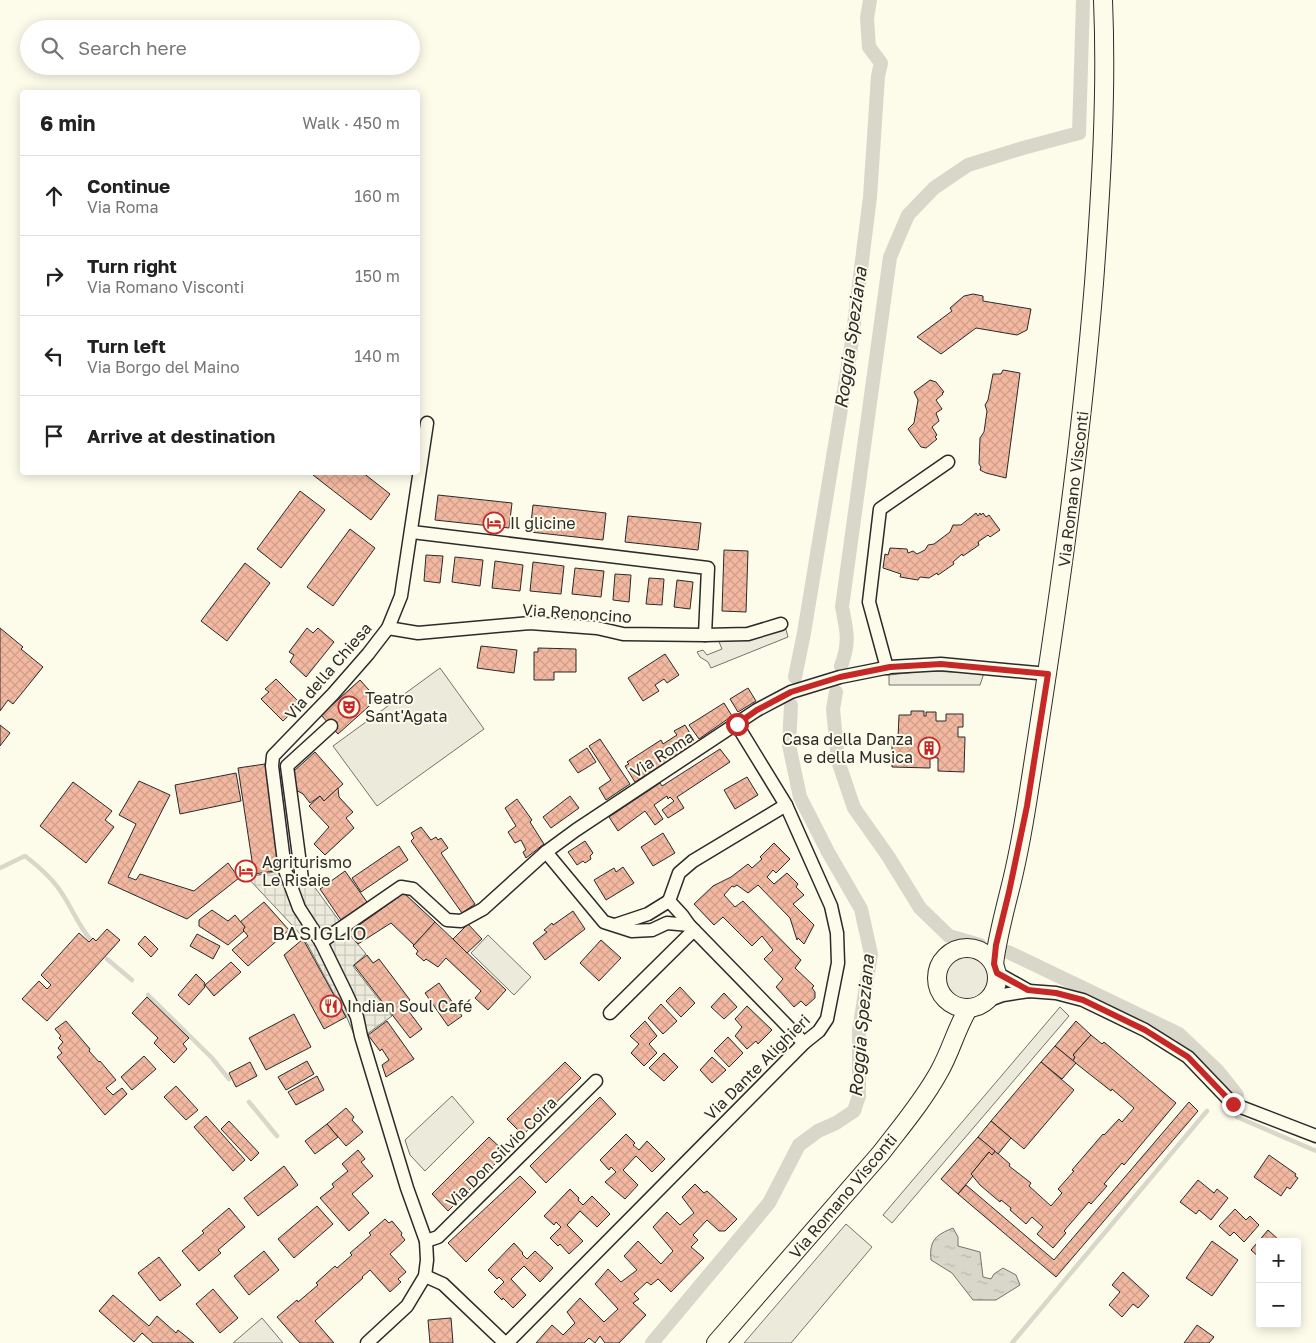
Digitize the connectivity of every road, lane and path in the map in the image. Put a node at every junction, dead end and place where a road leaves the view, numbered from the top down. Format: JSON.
{"nodes":[{"id":1,"x":1103,"y":0,"type":"edge"},
{"id":2,"x":1114,"y":0,"type":"edge"},
{"id":3,"x":1105,"y":51,"type":"junction"},
{"id":4,"x":427,"y":423,"type":"dead end"},
{"id":5,"x":948,"y":462,"type":"dead end"},
{"id":6,"x":420,"y":474,"type":"edge"},
{"id":7,"x":420,"y":475,"type":"edge"},
{"id":8,"x":412,"y":532,"type":"junction"},
{"id":9,"x":781,"y":624,"type":"dead end"},
{"id":10,"x":388,"y":628,"type":"junction"},
{"id":11,"x":705,"y":635,"type":"junction"},
{"id":12,"x":886,"y":668,"type":"junction"},
{"id":13,"x":1048,"y":674,"type":"junction"},
{"id":14,"x":737,"y":724,"type":"junction"},
{"id":15,"x":331,"y":726,"type":"dead end"},
{"id":16,"x":273,"y":756,"type":"junction"},
{"id":17,"x":294,"y":759,"type":"junction"},
{"id":18,"x":786,"y":804,"type":"junction"},
{"id":19,"x":546,"y":852,"type":"junction"},
{"id":20,"x":302,"y":879,"type":"dead end"},
{"id":21,"x":669,"y":901,"type":"junction"},
{"id":22,"x":1001,"y":922,"type":"junction"},
{"id":23,"x":615,"y":925,"type":"junction"},
{"id":24,"x":691,"y":927,"type":"junction"},
{"id":25,"x":321,"y":942,"type":"junction"},
{"id":26,"x":969,"y":948,"type":"junction"},
{"id":27,"x":995,"y":969,"type":"junction"},
{"id":28,"x":1028,"y":990,"type":"junction"},
{"id":29,"x":987,"y":1001,"type":"junction"},
{"id":30,"x":947,"y":1002,"type":"junction"},
{"id":31,"x":968,"y":1009,"type":"junction"},
{"id":32,"x":610,"y":1013,"type":"dead end"},
{"id":33,"x":954,"y":1037,"type":"junction"},
{"id":34,"x":804,"y":1043,"type":"junction"},
{"id":35,"x":596,"y":1081,"type":"dead end"},
{"id":36,"x":1316,"y":1136,"type":"edge"},
{"id":37,"x":426,"y":1241,"type":"junction"},
{"id":38,"x":425,"y":1276,"type":"junction"},
{"id":39,"x":367,"y":1343,"type":"edge"},
{"id":40,"x":506,"y":1343,"type":"edge"},
{"id":41,"x":716,"y":1343,"type":"edge"}],
"edges":[{"from":1,"to":3,"type":"street","name":"Via Romano Visconti"},
{"from":2,"to":3,"type":"street","name":"Via Romano Visconti"},
{"from":3,"to":13,"type":"street","name":"Via Romano Visconti"},
{"from":4,"to":6,"type":"street","name":"Via della Chiesa"},
{"from":5,"to":12,"type":"street"},
{"from":7,"to":8,"type":"street","name":"Via della Chiesa"},
{"from":8,"to":10,"type":"street","name":"Via della Chiesa"},
{"from":8,"to":11,"type":"street"},
{"from":9,"to":11,"type":"street","name":"Via Renoncino"},
{"from":10,"to":11,"type":"street","name":"Via Renoncino"},
{"from":10,"to":16,"type":"street","name":"Via della Chiesa"},
{"from":12,"to":13,"type":"street","name":"Via Roma"},
{"from":12,"to":14,"type":"street","name":"Via Roma"},
{"from":13,"to":22,"type":"street","name":"Via Romano Visconti"},
{"from":14,"to":18,"type":"street","name":"Via Dante Alighieri"},
{"from":14,"to":19,"type":"street","name":"Via Roma"},
{"from":15,"to":17,"type":"street"},
{"from":16,"to":17,"type":"street"},
{"from":16,"to":25,"type":"street"},
{"from":17,"to":20,"type":"street"},
{"from":18,"to":21,"type":"street"},
{"from":18,"to":34,"type":"street","name":"Via Dante Alighieri"},
{"from":19,"to":23,"type":"street"},
{"from":19,"to":25,"type":"street","name":"Via Roma"},
{"from":21,"to":23,"type":"street"},
{"from":21,"to":24,"type":"street"},
{"from":22,"to":26,"type":"street"},
{"from":22,"to":27,"type":"street","name":"Via Romano Visconti"},
{"from":23,"to":24,"type":"street"},
{"from":24,"to":32,"type":"street"},
{"from":24,"to":34,"type":"street"},
{"from":25,"to":37,"type":"street"},
{"from":26,"to":27,"type":"street"},
{"from":26,"to":30,"type":"street"},
{"from":27,"to":28,"type":"street"},
{"from":27,"to":29,"type":"street","name":"Via Romano Visconti"},
{"from":28,"to":29,"type":"street"},
{"from":28,"to":36,"type":"street"},
{"from":29,"to":31,"type":"street"},
{"from":30,"to":31,"type":"street"},
{"from":30,"to":33,"type":"street"},
{"from":31,"to":33,"type":"street","name":"Via Romano Visconti"},
{"from":33,"to":41,"type":"street","name":"Via Romano Visconti"},
{"from":34,"to":40,"type":"street","name":"Via Dante Alighieri"},
{"from":35,"to":37,"type":"street","name":"Via Don Silvio Coira"},
{"from":37,"to":38,"type":"street"},
{"from":38,"to":39,"type":"street"},
{"from":38,"to":40,"type":"street"}]}
